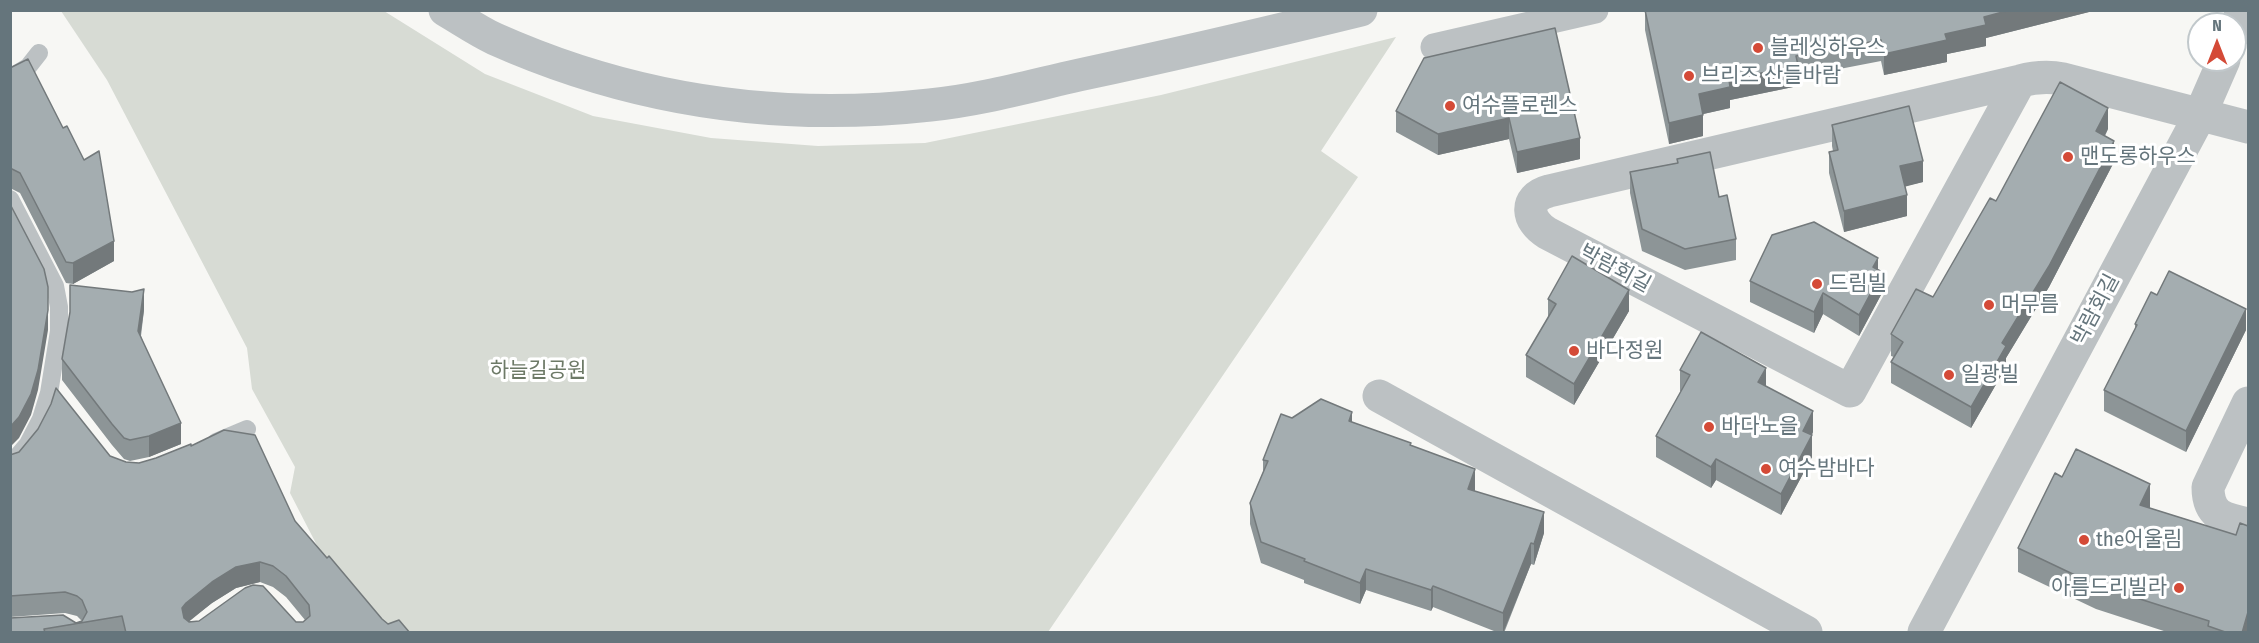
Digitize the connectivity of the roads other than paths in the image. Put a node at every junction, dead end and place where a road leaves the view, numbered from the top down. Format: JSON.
{"nodes":[{"id":1,"x":445,"y":10,"type":"edge"},
{"id":2,"x":1360,"y":10,"type":"edge"},
{"id":3,"x":1595,"y":10,"type":"edge"},
{"id":4,"x":1434,"y":47,"type":"dead end"},
{"id":5,"x":39,"y":53,"type":"dead end"},
{"id":6,"x":2219,"y":72,"type":"edge"},
{"id":7,"x":10,"y":78,"type":"edge"},
{"id":8,"x":2020,"y":81,"type":"junction"},
{"id":9,"x":2200,"y":115,"type":"junction"},
{"id":10,"x":2248,"y":127,"type":"edge"},
{"id":11,"x":10,"y":199,"type":"edge"},
{"id":12,"x":57,"y":293,"type":"junction"},
{"id":13,"x":79,"y":296,"type":"edge"},
{"id":14,"x":51,"y":384,"type":"junction"},
{"id":15,"x":1379,"y":396,"type":"dead end"},
{"id":16,"x":64,"y":401,"type":"edge"},
{"id":17,"x":2248,"y":403,"type":"edge"},
{"id":18,"x":248,"y":429,"type":"dead end"},
{"id":19,"x":195,"y":451,"type":"edge"},
{"id":20,"x":10,"y":465,"type":"edge"},
{"id":21,"x":2248,"y":524,"type":"edge"},
{"id":22,"x":1806,"y":633,"type":"edge"},
{"id":23,"x":1924,"y":633,"type":"edge"}],
"edges":[{"from":1,"to":2,"type":"street"},
{"from":3,"to":4,"type":"street"},
{"from":5,"to":7,"type":"lane"},
{"from":6,"to":9,"type":"street","name":"박람회길"},
{"from":8,"to":8,"type":"street","name":"박람회길"},
{"from":8,"to":9,"type":"street","name":"박람회길"},
{"from":9,"to":10,"type":"street","name":"박람회길"},
{"from":9,"to":23,"type":"street","name":"박람회길"},
{"from":11,"to":12,"type":"lane"},
{"from":12,"to":13,"type":"lane"},
{"from":12,"to":14,"type":"lane"},
{"from":14,"to":16,"type":"lane"},
{"from":14,"to":20,"type":"lane"},
{"from":15,"to":22,"type":"street"},
{"from":17,"to":21,"type":"street"},
{"from":18,"to":19,"type":"lane"}]}
